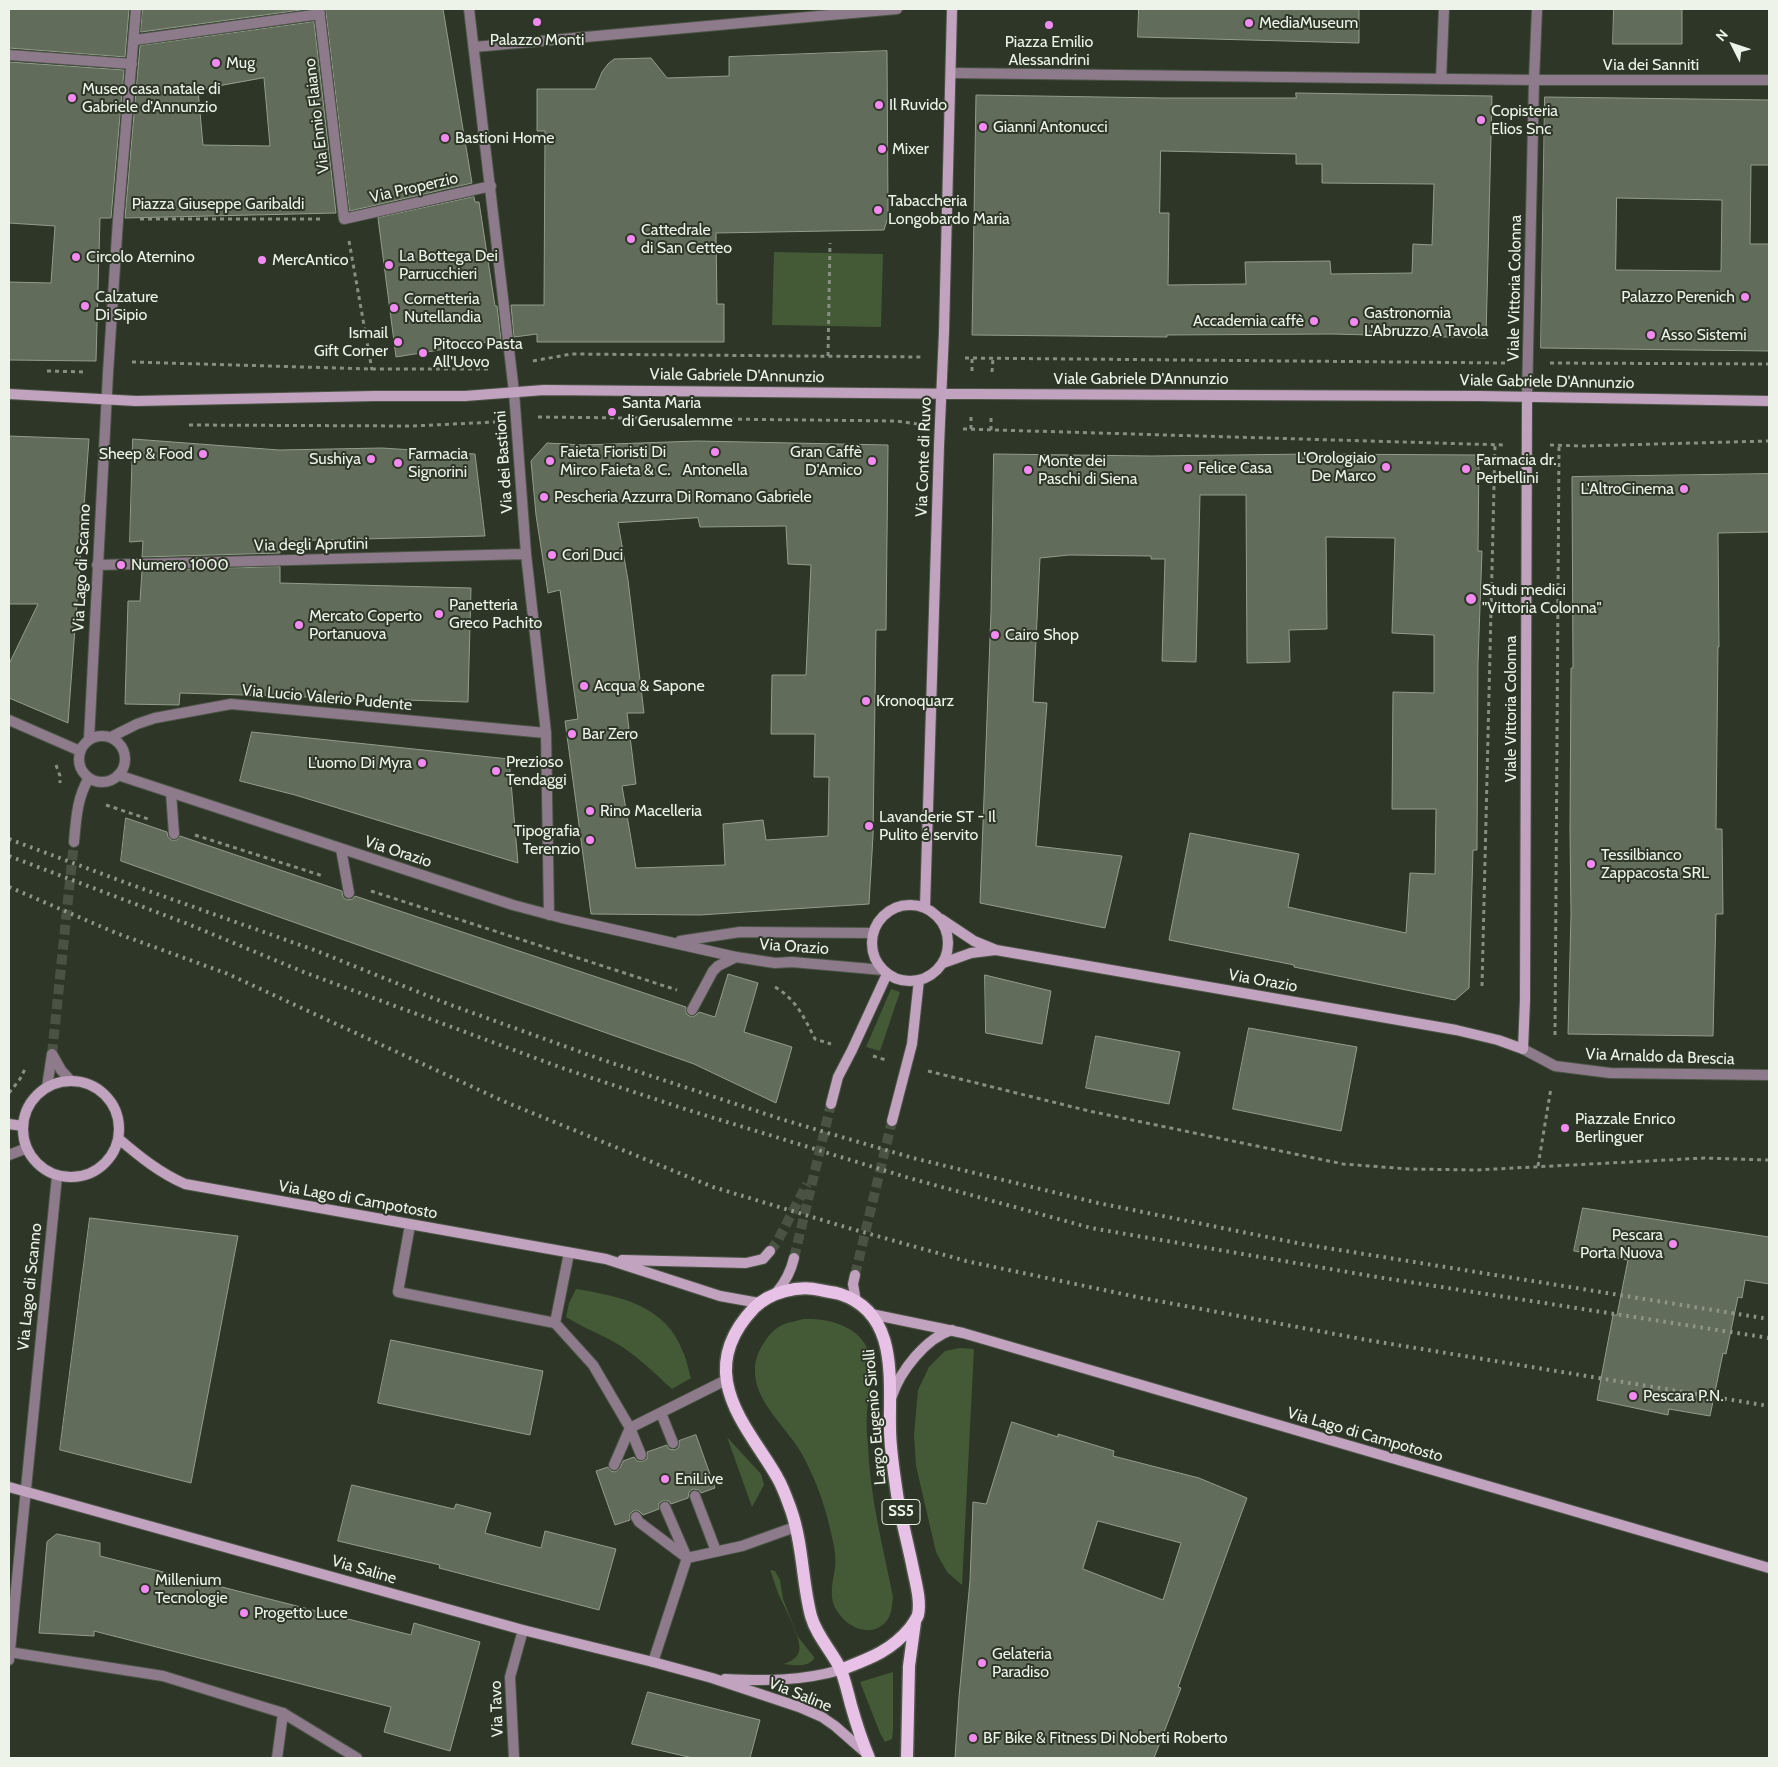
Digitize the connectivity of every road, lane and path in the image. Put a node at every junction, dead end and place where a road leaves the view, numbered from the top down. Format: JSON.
{"nodes":[{"id":1,"x":136,"y":9,"type":"edge"},
{"id":2,"x":470,"y":9,"type":"edge"},
{"id":3,"x":897,"y":9,"type":"edge"},
{"id":4,"x":952,"y":9,"type":"edge"},
{"id":5,"x":1444,"y":9,"type":"edge"},
{"id":6,"x":1537,"y":9,"type":"edge"},
{"id":7,"x":319,"y":11,"type":"edge"},
{"id":8,"x":135,"y":40,"type":"junction"},
{"id":9,"x":474,"y":46,"type":"junction"},
{"id":10,"x":9,"y":55,"type":"edge"},
{"id":11,"x":132,"y":64,"type":"junction"},
{"id":12,"x":952,"y":73,"type":"junction"},
{"id":13,"x":1441,"y":79,"type":"junction"},
{"id":14,"x":1534,"y":80,"type":"junction"},
{"id":15,"x":1769,"y":80,"type":"edge"},
{"id":16,"x":491,"y":186,"type":"junction"},
{"id":17,"x":119,"y":218,"type":"junction"},
{"id":18,"x":344,"y":219,"type":"junction"},
{"id":19,"x":830,"y":243,"type":"dead end"},
{"id":20,"x":571,"y":354,"type":"dead end"},
{"id":21,"x":828,"y":356,"type":"junction"},
{"id":22,"x":943,"y":357,"type":"junction"},
{"id":23,"x":128,"y":362,"type":"dead end"},
{"id":24,"x":1528,"y":363,"type":"junction"},
{"id":25,"x":1769,"y":364,"type":"edge"},
{"id":26,"x":372,"y":369,"type":"junction"},
{"id":27,"x":490,"y":369,"type":"dead end"},
{"id":28,"x":38,"y":370,"type":"dead end"},
{"id":29,"x":93,"y":373,"type":"dead end"},
{"id":30,"x":514,"y":392,"type":"junction"},
{"id":31,"x":9,"y":394,"type":"edge"},
{"id":32,"x":941,"y":394,"type":"junction"},
{"id":33,"x":375,"y":396,"type":"junction"},
{"id":34,"x":1527,"y":397,"type":"junction"},
{"id":35,"x":107,"y":399,"type":"junction"},
{"id":36,"x":1769,"y":401,"type":"edge"},
{"id":37,"x":544,"y":416,"type":"dead end"},
{"id":38,"x":897,"y":421,"type":"dead end"},
{"id":39,"x":486,"y":423,"type":"dead end"},
{"id":40,"x":184,"y":425,"type":"dead end"},
{"id":41,"x":939,"y":428,"type":"junction"},
{"id":42,"x":1769,"y":441,"type":"edge"},
{"id":43,"x":1527,"y":444,"type":"junction"},
{"id":44,"x":1495,"y":445,"type":"junction"},
{"id":45,"x":1559,"y":445,"type":"junction"},
{"id":46,"x":526,"y":554,"type":"junction"},
{"id":47,"x":97,"y":565,"type":"junction"},
{"id":48,"x":9,"y":720,"type":"edge"},
{"id":49,"x":546,"y":733,"type":"junction"},
{"id":50,"x":111,"y":737,"type":"junction"},
{"id":51,"x":89,"y":739,"type":"junction"},
{"id":52,"x":80,"y":751,"type":"junction"},
{"id":53,"x":55,"y":765,"type":"dead end"},
{"id":54,"x":118,"y":775,"type":"junction"},
{"id":55,"x":89,"y":778,"type":"junction"},
{"id":56,"x":59,"y":785,"type":"dead end"},
{"id":57,"x":171,"y":792,"type":"junction"},
{"id":58,"x":106,"y":805,"type":"dead end"},
{"id":59,"x":174,"y":831,"type":"junction"},
{"id":60,"x":74,"y":842,"type":"tunnel mouth"},
{"id":61,"x":341,"y":849,"type":"junction"},
{"id":62,"x":348,"y":888,"type":"junction"},
{"id":63,"x":924,"y":907,"type":"junction"},
{"id":64,"x":550,"y":915,"type":"junction"},
{"id":65,"x":941,"y":919,"type":"junction"},
{"id":66,"x":873,"y":932,"type":"junction"},
{"id":67,"x":674,"y":942,"type":"junction"},
{"id":68,"x":996,"y":950,"type":"junction"},
{"id":69,"x":736,"y":957,"type":"junction"},
{"id":70,"x":943,"y":963,"type":"junction"},
{"id":71,"x":885,"y":972,"type":"junction"},
{"id":72,"x":919,"y":980,"type":"junction"},
{"id":73,"x":768,"y":983,"type":"dead end"},
{"id":74,"x":1482,"y":986,"type":"dead end"},
{"id":75,"x":681,"y":991,"type":"dead end"},
{"id":76,"x":692,"y":1010,"type":"dead end"},
{"id":77,"x":1555,"y":1035,"type":"dead end"},
{"id":78,"x":814,"y":1040,"type":"dead end"},
{"id":79,"x":1523,"y":1049,"type":"junction"},
{"id":80,"x":26,"y":1066,"type":"dead end"},
{"id":81,"x":924,"y":1070,"type":"dead end"},
{"id":82,"x":1769,"y":1075,"type":"edge"},
{"id":83,"x":71,"y":1081,"type":"junction"},
{"id":84,"x":47,"y":1087,"type":"junction"},
{"id":85,"x":1551,"y":1088,"type":"dead end"},
{"id":86,"x":9,"y":1093,"type":"edge"},
{"id":87,"x":831,"y":1104,"type":"tunnel mouth"},
{"id":88,"x":892,"y":1121,"type":"tunnel mouth"},
{"id":89,"x":9,"y":1124,"type":"edge"},
{"id":90,"x":23,"y":1126,"type":"junction"},
{"id":91,"x":119,"y":1139,"type":"junction"},
{"id":92,"x":27,"y":1148,"type":"junction"},
{"id":93,"x":9,"y":1155,"type":"edge"},
{"id":94,"x":1769,"y":1160,"type":"edge"},
{"id":95,"x":1538,"y":1166,"type":"junction"},
{"id":96,"x":57,"y":1176,"type":"junction"},
{"id":97,"x":410,"y":1225,"type":"junction"},
{"id":98,"x":770,"y":1251,"type":"tunnel mouth"},
{"id":99,"x":568,"y":1253,"type":"junction"},
{"id":100,"x":794,"y":1258,"type":"tunnel mouth"},
{"id":101,"x":606,"y":1259,"type":"junction"},
{"id":102,"x":854,"y":1275,"type":"tunnel mouth"},
{"id":103,"x":778,"y":1292,"type":"junction"},
{"id":104,"x":856,"y":1302,"type":"junction"},
{"id":105,"x":759,"y":1303,"type":"junction"},
{"id":106,"x":871,"y":1314,"type":"junction"},
{"id":107,"x":555,"y":1324,"type":"junction"},
{"id":108,"x":952,"y":1330,"type":"junction"},
{"id":109,"x":726,"y":1380,"type":"junction"},
{"id":110,"x":890,"y":1400,"type":"junction"},
{"id":111,"x":661,"y":1413,"type":"junction"},
{"id":112,"x":630,"y":1428,"type":"junction"},
{"id":113,"x":673,"y":1443,"type":"dead end"},
{"id":114,"x":641,"y":1455,"type":"dead end"},
{"id":115,"x":614,"y":1465,"type":"dead end"},
{"id":116,"x":9,"y":1487,"type":"edge"},
{"id":117,"x":25,"y":1491,"type":"junction"},
{"id":118,"x":695,"y":1496,"type":"dead end"},
{"id":119,"x":665,"y":1507,"type":"dead end"},
{"id":120,"x":636,"y":1517,"type":"dead end"},
{"id":121,"x":795,"y":1527,"type":"junction"},
{"id":122,"x":716,"y":1551,"type":"junction"},
{"id":123,"x":687,"y":1558,"type":"junction"},
{"id":124,"x":1769,"y":1568,"type":"edge"},
{"id":125,"x":915,"y":1622,"type":"junction"},
{"id":126,"x":523,"y":1630,"type":"junction"},
{"id":127,"x":9,"y":1654,"type":"edge"},
{"id":128,"x":653,"y":1662,"type":"junction"},
{"id":129,"x":840,"y":1670,"type":"junction"},
{"id":130,"x":712,"y":1678,"type":"junction"},
{"id":131,"x":283,"y":1713,"type":"junction"},
{"id":132,"x":868,"y":1756,"type":"edge"},
{"id":133,"x":277,"y":1758,"type":"edge"},
{"id":134,"x":357,"y":1758,"type":"edge"},
{"id":135,"x":514,"y":1758,"type":"edge"},
{"id":136,"x":907,"y":1758,"type":"edge"}],
"edges":[{"from":1,"to":8,"type":"street"},
{"from":2,"to":9,"type":"street","name":"Via dei Bastioni"},
{"from":3,"to":9,"type":"street"},
{"from":4,"to":12,"type":"main road","name":"Via Conte di Ruvo"},
{"from":5,"to":13,"type":"street"},
{"from":6,"to":14,"type":"street","name":"Viale Vittoria Colonna"},
{"from":7,"to":8,"type":"street"},
{"from":7,"to":18,"type":"street","name":"Via Ennio Flaiano"},
{"from":8,"to":11,"type":"street"},
{"from":9,"to":16,"type":"street","name":"Via dei Bastioni"},
{"from":10,"to":11,"type":"street"},
{"from":11,"to":17,"type":"street"},
{"from":12,"to":13,"type":"street"},
{"from":12,"to":22,"type":"main road","name":"Via Conte di Ruvo"},
{"from":13,"to":14,"type":"street"},
{"from":14,"to":15,"type":"street","name":"Via dei Sanniti"},
{"from":14,"to":24,"type":"street","name":"Viale Vittoria Colonna"},
{"from":16,"to":18,"type":"street","name":"Via Properzio"},
{"from":16,"to":30,"type":"street","name":"Via dei Bastioni"},
{"from":17,"to":18,"type":"path","name":"Piazza Giuseppe Garibaldi"},
{"from":17,"to":35,"type":"street","name":"Piazza Giuseppe Garibaldi"},
{"from":18,"to":26,"type":"path"},
{"from":19,"to":21,"type":"path"},
{"from":20,"to":21,"type":"path","name":"Viale Gabriele D'Annunzio"},
{"from":21,"to":22,"type":"path","name":"Viale Gabriele D'Annunzio"},
{"from":22,"to":24,"type":"path","name":"Viale Gabriele D'Annunzio"},
{"from":22,"to":32,"type":"main road","name":"Via Conte di Ruvo"},
{"from":23,"to":26,"type":"path"},
{"from":24,"to":25,"type":"path","name":"Viale Gabriele D'Annunzio"},
{"from":24,"to":34,"type":"street","name":"Viale Vittoria Colonna"},
{"from":26,"to":27,"type":"path"},
{"from":26,"to":33,"type":"path"},
{"from":28,"to":29,"type":"path"},
{"from":30,"to":32,"type":"main road","name":"Viale Gabriele D'Annunzio"},
{"from":30,"to":33,"type":"main road"},
{"from":30,"to":46,"type":"street","name":"Via dei Bastioni"},
{"from":31,"to":35,"type":"main road"},
{"from":32,"to":34,"type":"main road","name":"Viale Gabriele D'Annunzio"},
{"from":32,"to":41,"type":"main road","name":"Via Conte di Ruvo"},
{"from":33,"to":35,"type":"main road"},
{"from":34,"to":36,"type":"main road","name":"Viale Gabriele D'Annunzio"},
{"from":34,"to":43,"type":"main road","name":"Viale Vittoria Colonna"},
{"from":35,"to":47,"type":"street","name":"Via Lago di Scanno"},
{"from":37,"to":38,"type":"path"},
{"from":39,"to":40,"type":"path"},
{"from":41,"to":44,"type":"path"},
{"from":41,"to":63,"type":"main road","name":"Via Conte di Ruvo"},
{"from":42,"to":45,"type":"path"},
{"from":43,"to":44,"type":"path"},
{"from":43,"to":45,"type":"path"},
{"from":43,"to":79,"type":"main road","name":"Viale Vittoria Colonna"},
{"from":44,"to":74,"type":"path"},
{"from":45,"to":77,"type":"path"},
{"from":46,"to":47,"type":"street","name":"Via degli Aprutini"},
{"from":46,"to":49,"type":"street","name":"Via dei Bastioni"},
{"from":47,"to":51,"type":"street","name":"Via Lago di Scanno"},
{"from":48,"to":52,"type":"street"},
{"from":49,"to":50,"type":"street","name":"Via Lucio Valerio Pudente"},
{"from":49,"to":64,"type":"street","name":"Via dei Bastioni"},
{"from":50,"to":51,"type":"street"},
{"from":50,"to":54,"type":"street"},
{"from":51,"to":52,"type":"street"},
{"from":52,"to":55,"type":"street"},
{"from":53,"to":56,"type":"path"},
{"from":54,"to":55,"type":"street"},
{"from":54,"to":57,"type":"street","name":"Via Orazio"},
{"from":55,"to":60,"type":"street"},
{"from":57,"to":59,"type":"street"},
{"from":57,"to":61,"type":"street","name":"Via Orazio"},
{"from":58,"to":59,"type":"path"},
{"from":59,"to":62,"type":"path"},
{"from":61,"to":62,"type":"street"},
{"from":61,"to":64,"type":"street","name":"Via Orazio"},
{"from":62,"to":75,"type":"path"},
{"from":63,"to":65,"type":"main road"},
{"from":63,"to":66,"type":"main road"},
{"from":64,"to":67,"type":"street","name":"Via Orazio"},
{"from":65,"to":68,"type":"main road","name":"Via Orazio"},
{"from":65,"to":70,"type":"main road"},
{"from":66,"to":67,"type":"street","name":"Via Orazio"},
{"from":66,"to":71,"type":"main road"},
{"from":67,"to":69,"type":"street","name":"Via Orazio"},
{"from":68,"to":70,"type":"main road","name":"Via Orazio"},
{"from":68,"to":79,"type":"main road","name":"Via Orazio"},
{"from":69,"to":71,"type":"street","name":"Via Orazio"},
{"from":69,"to":76,"type":"street"},
{"from":70,"to":72,"type":"main road"},
{"from":71,"to":72,"type":"main road"},
{"from":71,"to":87,"type":"main road"},
{"from":72,"to":88,"type":"main road"},
{"from":73,"to":78,"type":"path"},
{"from":79,"to":82,"type":"street","name":"Via Arnaldo da Brescia"},
{"from":80,"to":86,"type":"path"},
{"from":81,"to":95,"type":"path"},
{"from":83,"to":84,"type":"main road"},
{"from":83,"to":84,"type":"street"},
{"from":83,"to":91,"type":"main road"},
{"from":84,"to":90,"type":"main road"},
{"from":85,"to":95,"type":"path"},
{"from":89,"to":90,"type":"main road"},
{"from":90,"to":92,"type":"main road"},
{"from":91,"to":96,"type":"main road"},
{"from":91,"to":97,"type":"main road","name":"Via Lago di Campotosto"},
{"from":92,"to":93,"type":"street"},
{"from":92,"to":96,"type":"main road"},
{"from":94,"to":95,"type":"path"},
{"from":96,"to":117,"type":"street","name":"Via Lago di Scanno"},
{"from":97,"to":99,"type":"main road","name":"Via Lago di Campotosto"},
{"from":97,"to":107,"type":"street"},
{"from":98,"to":101,"type":"main road","name":"Via Lago di Campotosto"},
{"from":99,"to":101,"type":"main road","name":"Via Lago di Campotosto"},
{"from":99,"to":107,"type":"street"},
{"from":100,"to":103,"type":"main road","number":"SS5"},
{"from":101,"to":105,"type":"main road","name":"Via Lago di Campotosto"},
{"from":102,"to":104,"type":"main road"},
{"from":103,"to":104,"type":"main road","name":"Largo Eugenio Sirolli","number":"SS5"},
{"from":103,"to":105,"type":"main road","name":"Largo Eugenio Sirolli","number":"SS5"},
{"from":104,"to":106,"type":"main road","name":"Largo Eugenio Sirolli","number":"SS5"},
{"from":105,"to":109,"type":"main road","name":"Largo Eugenio Sirolli","number":"SS5"},
{"from":106,"to":108,"type":"main road","name":"Via Lago di Campotosto"},
{"from":106,"to":110,"type":"main road","name":"Largo Eugenio Sirolli","number":"SS5"},
{"from":107,"to":112,"type":"street"},
{"from":108,"to":110,"type":"main road"},
{"from":108,"to":124,"type":"main road","name":"Via Lago di Campotosto"},
{"from":109,"to":111,"type":"street"},
{"from":109,"to":121,"type":"main road","name":"Largo Eugenio Sirolli","number":"SS5"},
{"from":110,"to":125,"type":"main road","name":"Largo Eugenio Sirolli","number":"SS5"},
{"from":111,"to":112,"type":"street"},
{"from":111,"to":113,"type":"street"},
{"from":112,"to":114,"type":"street"},
{"from":112,"to":115,"type":"street"},
{"from":116,"to":117,"type":"main road","name":"Via Saline"},
{"from":117,"to":126,"type":"main road","name":"Via Saline"},
{"from":117,"to":127,"type":"street","name":"Via Lago di Scanno"},
{"from":118,"to":122,"type":"street"},
{"from":119,"to":123,"type":"street"},
{"from":120,"to":123,"type":"street"},
{"from":121,"to":122,"type":"street"},
{"from":121,"to":129,"type":"main road","name":"Largo Eugenio Sirolli","number":"SS5"},
{"from":122,"to":123,"type":"street"},
{"from":123,"to":128,"type":"street"},
{"from":125,"to":129,"type":"main road"},
{"from":125,"to":136,"type":"main road","number":"SS5"},
{"from":126,"to":128,"type":"main road","name":"Via Saline"},
{"from":126,"to":135,"type":"street","name":"Via Tavo"},
{"from":127,"to":131,"type":"street"},
{"from":128,"to":130,"type":"main road","name":"Via Saline"},
{"from":129,"to":130,"type":"main road","name":"Via Saline"},
{"from":129,"to":132,"type":"main road","number":"SS5"},
{"from":130,"to":132,"type":"main road","name":"Via Saline"},
{"from":131,"to":133,"type":"street"},
{"from":131,"to":134,"type":"street"}]}
